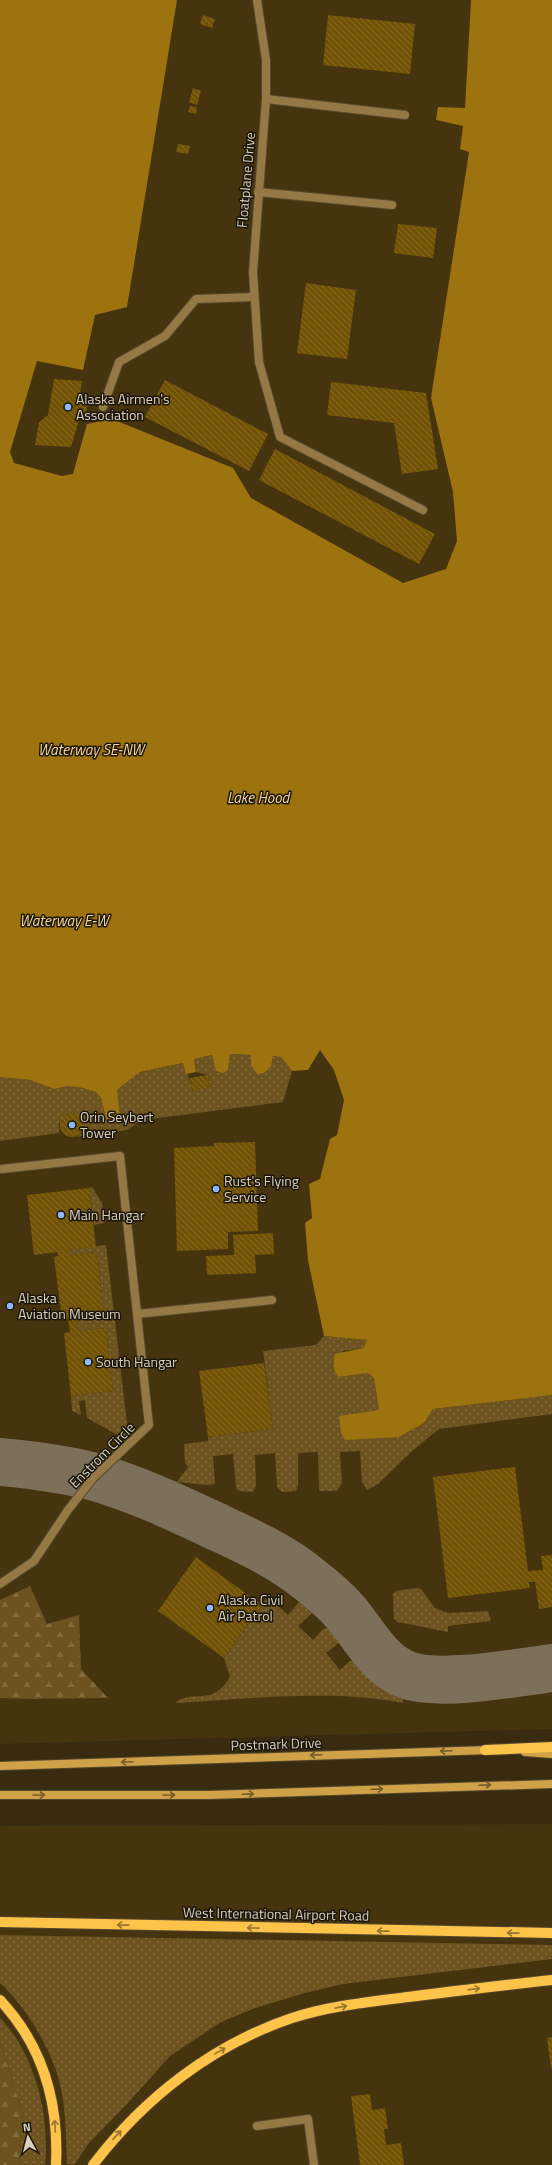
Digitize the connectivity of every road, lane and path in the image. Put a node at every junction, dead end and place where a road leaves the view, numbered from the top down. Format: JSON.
{"nodes":[{"id":1,"x":257,"y":0,"type":"edge"},
{"id":2,"x":266,"y":99,"type":"junction"},
{"id":3,"x":405,"y":115,"type":"dead end"},
{"id":4,"x":258,"y":192,"type":"junction"},
{"id":5,"x":392,"y":205,"type":"dead end"},
{"id":6,"x":254,"y":297,"type":"junction"},
{"id":7,"x":103,"y":407,"type":"dead end"},
{"id":8,"x":423,"y":510,"type":"dead end"},
{"id":9,"x":2,"y":1169,"type":"dead end"},
{"id":10,"x":272,"y":1300,"type":"dead end"},
{"id":11,"x":137,"y":1314,"type":"junction"},
{"id":12,"x":0,"y":1584,"type":"edge"},
{"id":13,"x":552,"y":1747,"type":"edge"},
{"id":14,"x":485,"y":1750,"type":"junction"},
{"id":15,"x":552,"y":1754,"type":"edge"},
{"id":16,"x":0,"y":1766,"type":"edge"},
{"id":17,"x":552,"y":1784,"type":"edge"},
{"id":18,"x":0,"y":1795,"type":"edge"},
{"id":19,"x":0,"y":1922,"type":"edge"},
{"id":20,"x":552,"y":1933,"type":"edge"},
{"id":21,"x":552,"y":1980,"type":"edge"},
{"id":22,"x":0,"y":2000,"type":"edge"},
{"id":23,"x":257,"y":2126,"type":"dead end"},
{"id":24,"x":56,"y":2165,"type":"edge"},
{"id":25,"x":93,"y":2165,"type":"edge"},
{"id":26,"x":314,"y":2165,"type":"edge"}],
"edges":[{"from":1,"to":2,"type":"street","name":"Floatplane Drive"},
{"from":2,"to":3,"type":"street"},
{"from":2,"to":4,"type":"street","name":"Floatplane Drive"},
{"from":4,"to":5,"type":"street"},
{"from":4,"to":6,"type":"street","name":"Floatplane Drive"},
{"from":6,"to":7,"type":"street"},
{"from":6,"to":8,"type":"street","name":"Floatplane Drive"},
{"from":9,"to":11,"type":"street","name":"Enstrom Circle"},
{"from":10,"to":11,"type":"street"},
{"from":11,"to":12,"type":"street","name":"Enstrom Circle"},
{"from":13,"to":14,"type":"main road"},
{"from":14,"to":15,"type":"street","name":"Postmark Drive"},
{"from":14,"to":16,"type":"street","name":"Postmark Drive","one_way":true},
{"from":18,"to":17,"type":"street","one_way":true},
{"from":20,"to":19,"type":"main road","name":"West International Airport Road","one_way":true},
{"from":25,"to":21,"type":"main road","one_way":true},
{"from":24,"to":22,"type":"main road","one_way":true},
{"from":23,"to":26,"type":"street"}]}
